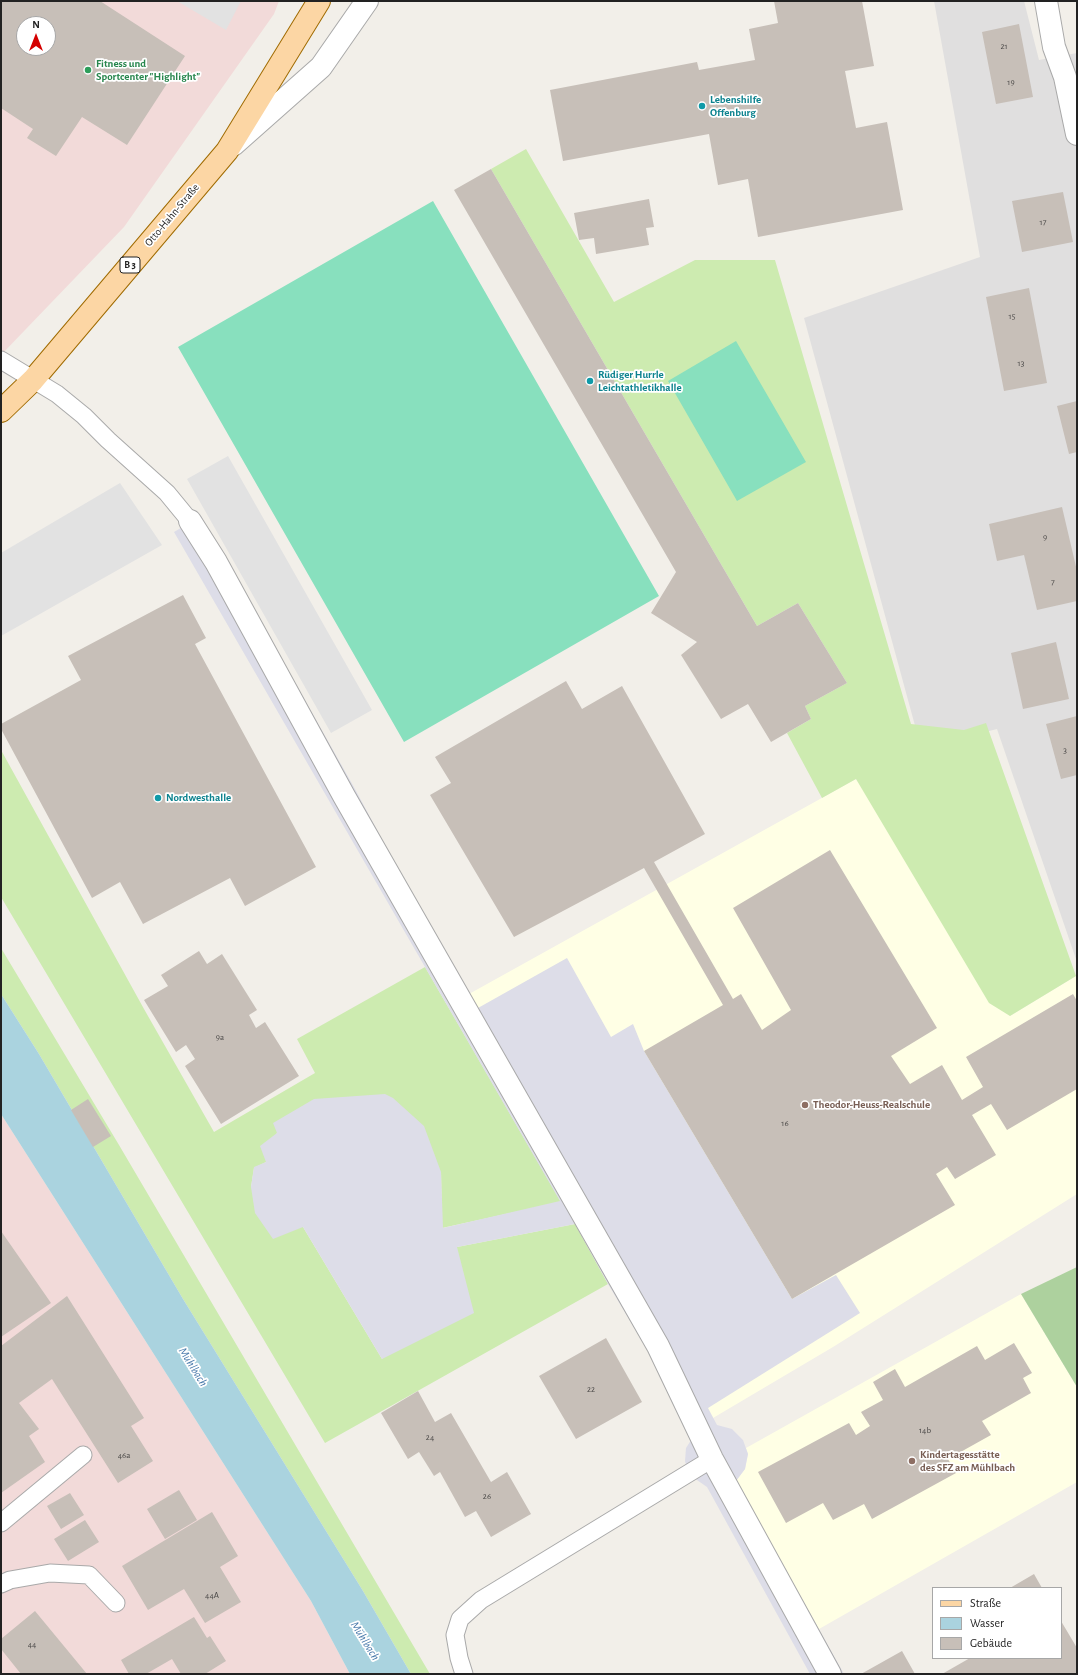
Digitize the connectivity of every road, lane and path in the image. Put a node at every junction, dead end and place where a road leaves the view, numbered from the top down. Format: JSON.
{"nodes":[{"id":1,"x":320,"y":1,"type":"edge"},
{"id":2,"x":367,"y":1,"type":"edge"},
{"id":3,"x":1046,"y":1,"type":"edge"},
{"id":4,"x":1077,"y":134,"type":"edge"},
{"id":5,"x":226,"y":151,"type":"junction"},
{"id":6,"x":1,"y":360,"type":"edge"},
{"id":7,"x":32,"y":380,"type":"junction"},
{"id":8,"x":1,"y":412,"type":"edge"},
{"id":9,"x":190,"y":521,"type":"joint"},
{"id":10,"x":83,"y":1455,"type":"dead end"},
{"id":11,"x":712,"y":1459,"type":"junction"},
{"id":12,"x":1,"y":1522,"type":"edge"},
{"id":13,"x":1,"y":1584,"type":"edge"},
{"id":14,"x":116,"y":1603,"type":"dead end"},
{"id":15,"x":464,"y":1674,"type":"edge"},
{"id":16,"x":830,"y":1674,"type":"edge"}],
"edges":[{"from":1,"to":5,"type":"main road","name":"Otto-Hahn-Straße","number":"B 3"},
{"from":2,"to":5,"type":"street"},
{"from":3,"to":4,"type":"street"},
{"from":5,"to":7,"type":"main road","name":"Otto-Hahn-Straße","number":"B 3"},
{"from":6,"to":7,"type":"lane"},
{"from":7,"to":8,"type":"main road","name":"Otto-Hahn-Straße","number":"B 3"},
{"from":7,"to":9,"type":"lane"},
{"from":9,"to":11,"type":"street"},
{"from":10,"to":12,"type":"lane"},
{"from":11,"to":15,"type":"lane"},
{"from":11,"to":16,"type":"street"},
{"from":13,"to":14,"type":"lane"}]}
